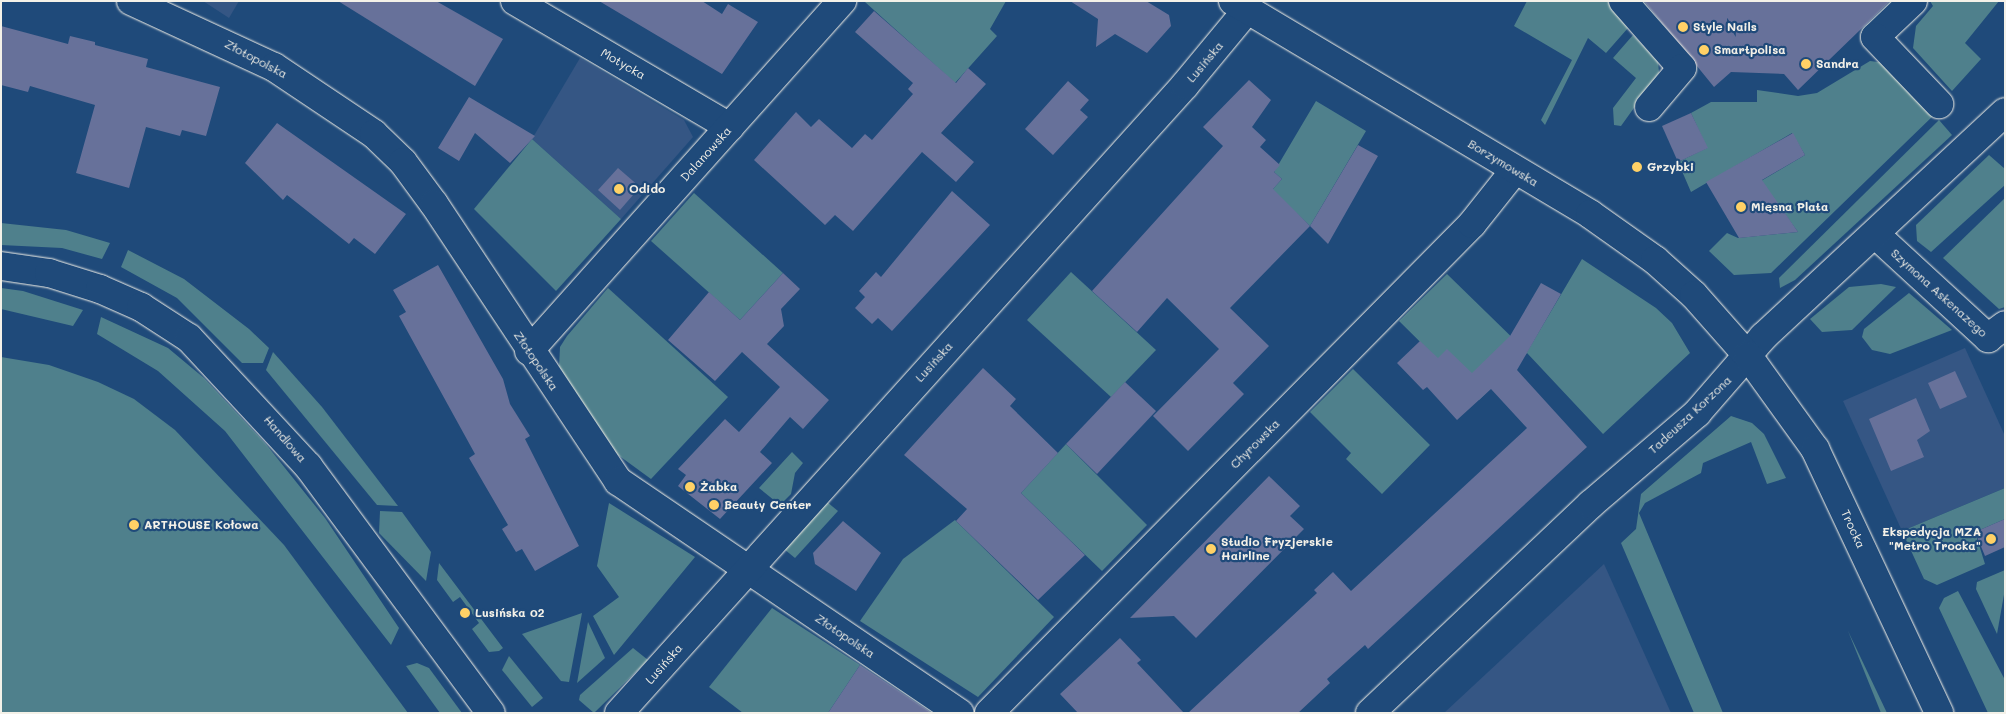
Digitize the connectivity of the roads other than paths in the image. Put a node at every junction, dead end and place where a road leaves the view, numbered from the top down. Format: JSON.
{"nodes":[{"id":1,"x":131,"y":1,"type":"edge"},
{"id":2,"x":515,"y":1,"type":"edge"},
{"id":3,"x":842,"y":1,"type":"edge"},
{"id":4,"x":1623,"y":1,"type":"edge"},
{"id":5,"x":1913,"y":1,"type":"edge"},
{"id":6,"x":1240,"y":5,"type":"edge"},
{"id":7,"x":1939,"y":104,"type":"dead end"},
{"id":8,"x":1649,"y":107,"type":"dead end"},
{"id":9,"x":2005,"y":112,"type":"edge"},
{"id":10,"x":730,"y":128,"type":"junction"},
{"id":11,"x":1515,"y":170,"type":"junction"},
{"id":12,"x":1874,"y":234,"type":"junction"},
{"id":13,"x":1,"y":266,"type":"edge"},
{"id":14,"x":2005,"y":325,"type":"edge"},
{"id":15,"x":529,"y":351,"type":"junction"},
{"id":16,"x":1748,"y":356,"type":"junction"},
{"id":17,"x":746,"y":569,"type":"junction"},
{"id":18,"x":491,"y":713,"type":"edge"},
{"id":19,"x":619,"y":713,"type":"edge"},
{"id":20,"x":960,"y":713,"type":"edge"},
{"id":21,"x":989,"y":713,"type":"edge"},
{"id":22,"x":1370,"y":713,"type":"edge"},
{"id":23,"x":1939,"y":713,"type":"edge"}],
"edges":[{"from":1,"to":15,"type":"street","name":"Złotopolska"},
{"from":2,"to":10,"type":"street","name":"Motycka"},
{"from":3,"to":10,"type":"street","name":"Dalanowska"},
{"from":4,"to":8,"type":"street"},
{"from":5,"to":7,"type":"street"},
{"from":6,"to":11,"type":"street","name":"Borzymowska"},
{"from":6,"to":17,"type":"street","name":"Lusińska"},
{"from":9,"to":12,"type":"street","name":"Tadeusza Korzona"},
{"from":10,"to":15,"type":"street","name":"Dalanowska"},
{"from":11,"to":16,"type":"street","name":"Borzymowska"},
{"from":11,"to":21,"type":"street","name":"Chyrowska"},
{"from":12,"to":14,"type":"street","name":"Szymona Askenazego"},
{"from":12,"to":16,"type":"street","name":"Tadeusza Korzona"},
{"from":13,"to":18,"type":"street","name":"Handlowa"},
{"from":15,"to":17,"type":"street","name":"Złotopolska"},
{"from":16,"to":22,"type":"street","name":"Tadeusza Korzona"},
{"from":16,"to":23,"type":"street","name":"Trocka"},
{"from":17,"to":19,"type":"street","name":"Lusińska"},
{"from":17,"to":20,"type":"street","name":"Złotopolska"}]}
